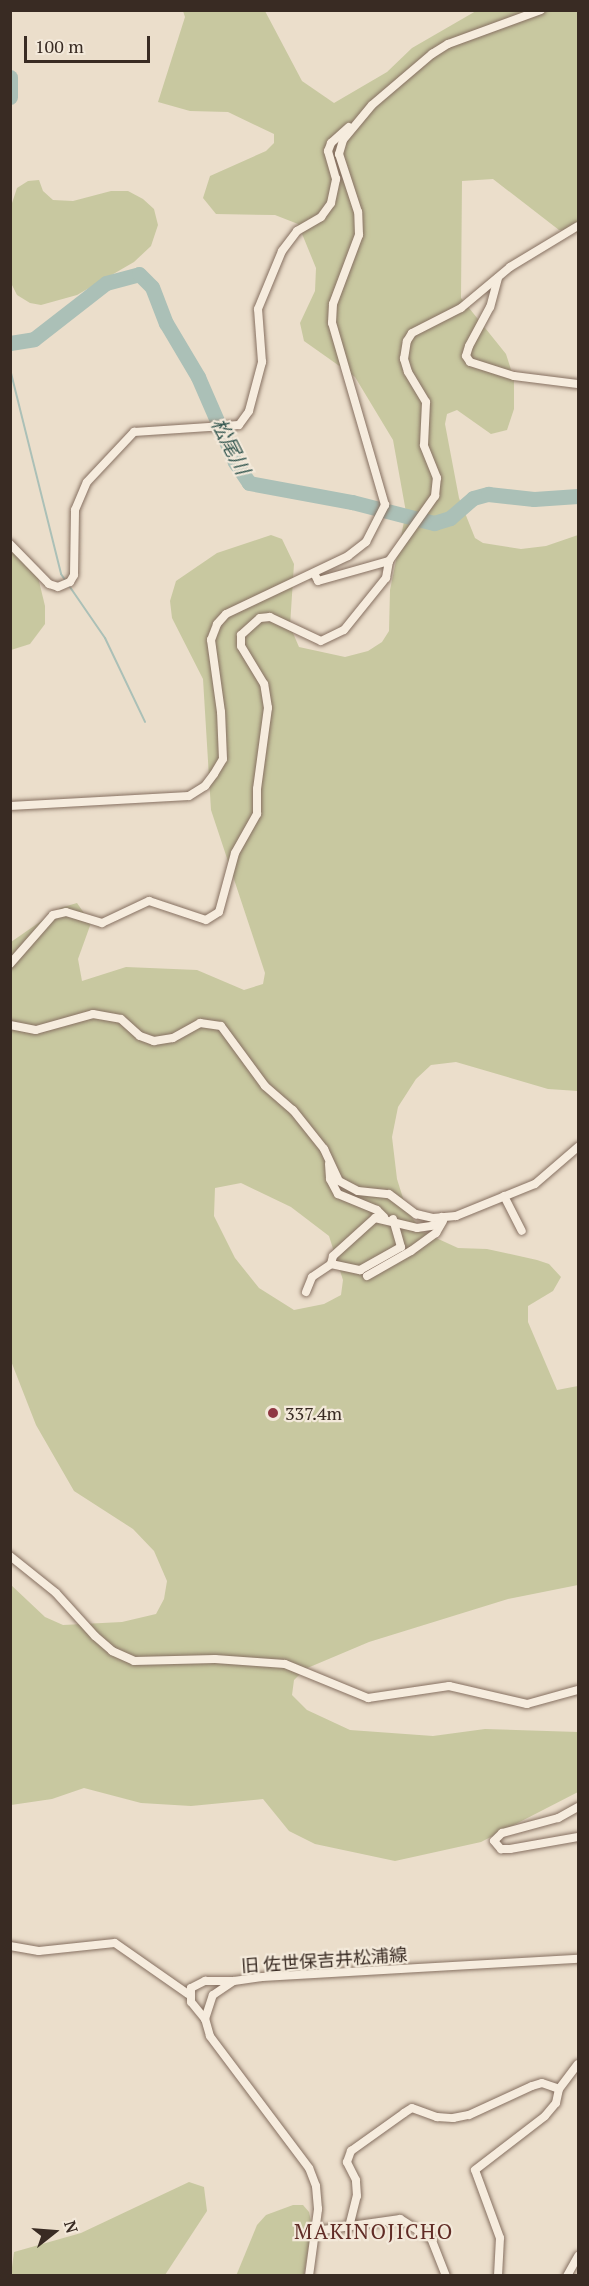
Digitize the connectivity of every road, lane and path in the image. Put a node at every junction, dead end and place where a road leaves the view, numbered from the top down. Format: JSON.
{"nodes":[{"id":1,"x":541,"y":10,"type":"edge"},
{"id":2,"x":358,"y":121,"type":"junction"},
{"id":3,"x":579,"y":226,"type":"edge"},
{"id":4,"x":498,"y":277,"type":"junction"},
{"id":5,"x":579,"y":384,"type":"edge"},
{"id":6,"x":10,"y":544,"type":"edge"},
{"id":7,"x":389,"y":561,"type":"junction"},
{"id":8,"x":314,"y":573,"type":"junction"},
{"id":9,"x":10,"y":806,"type":"edge"},
{"id":10,"x":10,"y":964,"type":"edge"},
{"id":11,"x":10,"y":1025,"type":"edge"},
{"id":12,"x":579,"y":1147,"type":"edge"},
{"id":13,"x":328,"y":1159,"type":"junction"},
{"id":14,"x":504,"y":1196,"type":"junction"},
{"id":15,"x":384,"y":1217,"type":"junction"},
{"id":16,"x":442,"y":1217,"type":"junction"},
{"id":17,"x":393,"y":1219,"type":"junction"},
{"id":18,"x":522,"y":1231,"type":"dead end"},
{"id":19,"x":331,"y":1263,"type":"junction"},
{"id":20,"x":367,"y":1276,"type":"dead end"},
{"id":21,"x":306,"y":1292,"type":"dead end"},
{"id":22,"x":10,"y":1556,"type":"edge"},
{"id":23,"x":579,"y":1690,"type":"edge"},
{"id":24,"x":579,"y":1807,"type":"edge"},
{"id":25,"x":579,"y":1837,"type":"edge"},
{"id":26,"x":10,"y":1946,"type":"edge"},
{"id":27,"x":579,"y":1959,"type":"edge"},
{"id":28,"x":234,"y":1981,"type":"junction"},
{"id":29,"x":188,"y":1994,"type":"junction"},
{"id":30,"x":205,"y":2019,"type":"junction"},
{"id":31,"x":579,"y":2064,"type":"edge"},
{"id":32,"x":559,"y":2089,"type":"junction"},
{"id":33,"x":349,"y":2227,"type":"junction"},
{"id":34,"x":316,"y":2231,"type":"junction"},
{"id":35,"x":579,"y":2256,"type":"edge"},
{"id":36,"x":309,"y":2276,"type":"edge"},
{"id":37,"x":446,"y":2276,"type":"edge"},
{"id":38,"x":498,"y":2276,"type":"edge"},
{"id":39,"x":567,"y":2276,"type":"edge"}],
"edges":[{"from":1,"to":2,"type":"street"},
{"from":2,"to":6,"type":"street"},
{"from":2,"to":8,"type":"street"},
{"from":3,"to":4,"type":"street"},
{"from":4,"to":5,"type":"street"},
{"from":4,"to":7,"type":"street"},
{"from":7,"to":8,"type":"street"},
{"from":7,"to":10,"type":"street"},
{"from":8,"to":9,"type":"street"},
{"from":11,"to":13,"type":"street"},
{"from":12,"to":14,"type":"street"},
{"from":13,"to":15,"type":"street"},
{"from":13,"to":16,"type":"street"},
{"from":14,"to":16,"type":"street"},
{"from":14,"to":18,"type":"street"},
{"from":15,"to":17,"type":"street"},
{"from":15,"to":19,"type":"street"},
{"from":16,"to":17,"type":"street"},
{"from":16,"to":20,"type":"street"},
{"from":17,"to":19,"type":"street"},
{"from":19,"to":21,"type":"street"},
{"from":22,"to":23,"type":"street"},
{"from":24,"to":25,"type":"street"},
{"from":26,"to":29,"type":"street"},
{"from":27,"to":28,"type":"street","name":"旧 佐世保吉井松浦線"},
{"from":28,"to":29,"type":"street"},
{"from":28,"to":30,"type":"street","name":"旧 佐世保吉井松浦線"},
{"from":29,"to":30,"type":"street"},
{"from":30,"to":34,"type":"street"},
{"from":31,"to":32,"type":"street"},
{"from":32,"to":33,"type":"street"},
{"from":32,"to":38,"type":"street"},
{"from":33,"to":34,"type":"street"},
{"from":33,"to":37,"type":"street"},
{"from":34,"to":36,"type":"street"},
{"from":35,"to":39,"type":"street"}]}
